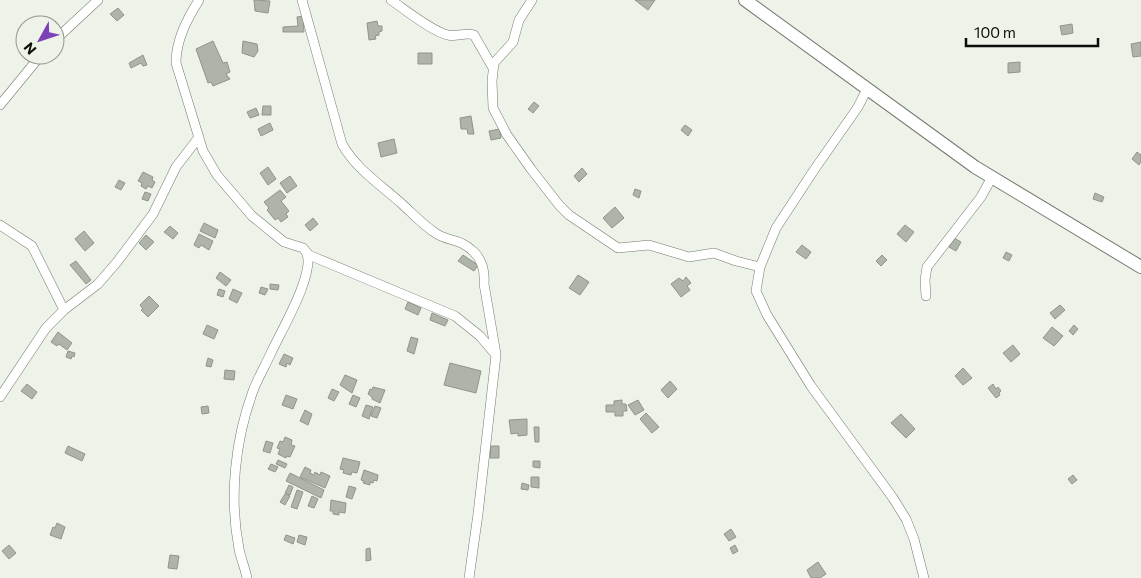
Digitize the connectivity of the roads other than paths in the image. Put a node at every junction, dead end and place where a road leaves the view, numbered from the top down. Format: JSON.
{"nodes":[{"id":1,"x":98,"y":0,"type":"edge"},
{"id":2,"x":199,"y":0,"type":"edge"},
{"id":3,"x":302,"y":0,"type":"edge"},
{"id":4,"x":391,"y":0,"type":"edge"},
{"id":5,"x":532,"y":0,"type":"edge"},
{"id":6,"x":745,"y":0,"type":"edge"},
{"id":7,"x":65,"y":31,"type":"edge"},
{"id":8,"x":33,"y":65,"type":"edge"},
{"id":9,"x":493,"y":68,"type":"junction"},
{"id":10,"x":867,"y":89,"type":"junction"},
{"id":11,"x":0,"y":105,"type":"edge"},
{"id":12,"x":199,"y":137,"type":"junction"},
{"id":13,"x":992,"y":177,"type":"junction"},
{"id":14,"x":0,"y":225,"type":"edge"},
{"id":15,"x":303,"y":248,"type":"junction"},
{"id":16,"x":760,"y":267,"type":"junction"},
{"id":17,"x":1141,"y":267,"type":"edge"},
{"id":18,"x":926,"y":296,"type":"dead end"},
{"id":19,"x":64,"y":310,"type":"junction"},
{"id":20,"x":496,"y":354,"type":"junction"},
{"id":21,"x":0,"y":397,"type":"edge"},
{"id":22,"x":247,"y":578,"type":"edge"},
{"id":23,"x":469,"y":578,"type":"edge"},
{"id":24,"x":924,"y":578,"type":"edge"}],
"edges":[{"from":1,"to":7,"type":"street"},
{"from":2,"to":12,"type":"street"},
{"from":3,"to":20,"type":"street"},
{"from":4,"to":9,"type":"street"},
{"from":5,"to":9,"type":"street"},
{"from":6,"to":10,"type":"street"},
{"from":8,"to":11,"type":"street"},
{"from":9,"to":16,"type":"street"},
{"from":10,"to":13,"type":"street"},
{"from":10,"to":16,"type":"street"},
{"from":12,"to":15,"type":"street"},
{"from":12,"to":19,"type":"street"},
{"from":13,"to":17,"type":"street"},
{"from":13,"to":18,"type":"street"},
{"from":14,"to":19,"type":"street"},
{"from":15,"to":20,"type":"street"},
{"from":15,"to":22,"type":"street"},
{"from":16,"to":24,"type":"street"},
{"from":19,"to":21,"type":"street"},
{"from":20,"to":23,"type":"street"}]}
